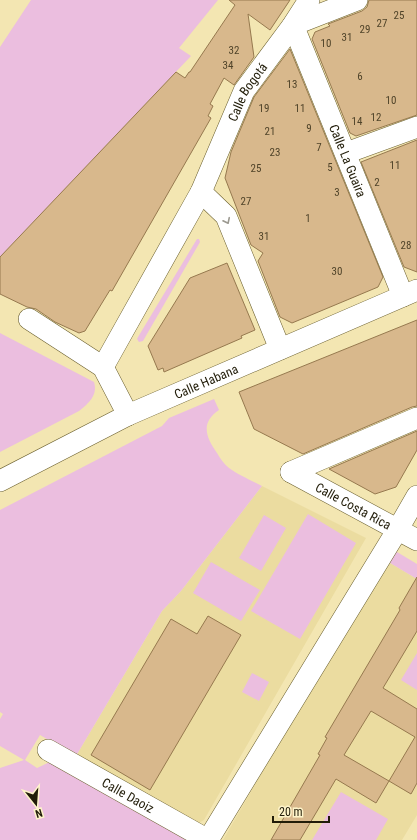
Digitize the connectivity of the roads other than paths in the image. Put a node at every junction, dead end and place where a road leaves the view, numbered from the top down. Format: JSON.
{"nodes":[{"id":1,"x":309,"y":0,"type":"edge"},
{"id":2,"x":357,"y":0,"type":"edge"},
{"id":3,"x":293,"y":25,"type":"junction"},
{"id":4,"x":417,"y":126,"type":"edge"},
{"id":5,"x":346,"y":153,"type":"junction"},
{"id":6,"x":201,"y":192,"type":"junction"},
{"id":7,"x":410,"y":293,"type":"edge"},
{"id":8,"x":29,"y":319,"type":"dead end"},
{"id":9,"x":280,"y":349,"type":"junction"},
{"id":10,"x":103,"y":367,"type":"junction"},
{"id":11,"x":128,"y":415,"type":"junction"},
{"id":12,"x":417,"y":418,"type":"edge"},
{"id":13,"x":0,"y":481,"type":"edge"},
{"id":14,"x":417,"y":496,"type":"edge"},
{"id":15,"x":398,"y":529,"type":"junction"},
{"id":16,"x":417,"y":540,"type":"edge"},
{"id":17,"x":48,"y":750,"type":"dead end"},
{"id":18,"x":208,"y":840,"type":"edge"}],
"edges":[{"from":1,"to":3,"type":"street","name":"Calle Bogotá"},
{"from":2,"to":3,"type":"street"},
{"from":3,"to":5,"type":"street","name":"Calle La Guaira"},
{"from":3,"to":6,"type":"street","name":"Calle Bogotá"},
{"from":4,"to":5,"type":"street"},
{"from":5,"to":7,"type":"street","name":"Calle La Guaira"},
{"from":6,"to":9,"type":"street","one_way":true},
{"from":6,"to":10,"type":"street","name":"Calle Bogotá"},
{"from":7,"to":9,"type":"street","name":"Calle Habana"},
{"from":8,"to":10,"type":"street"},
{"from":9,"to":11,"type":"street","name":"Calle Habana"},
{"from":10,"to":11,"type":"street"},
{"from":11,"to":13,"type":"street","name":"Calle Habana"},
{"from":12,"to":15,"type":"street","name":"Calle Costa Rica"},
{"from":14,"to":15,"type":"street"},
{"from":15,"to":16,"type":"street","name":"Calle Costa Rica"},
{"from":15,"to":18,"type":"street"},
{"from":17,"to":18,"type":"street","name":"Calle Daoiz"}]}
